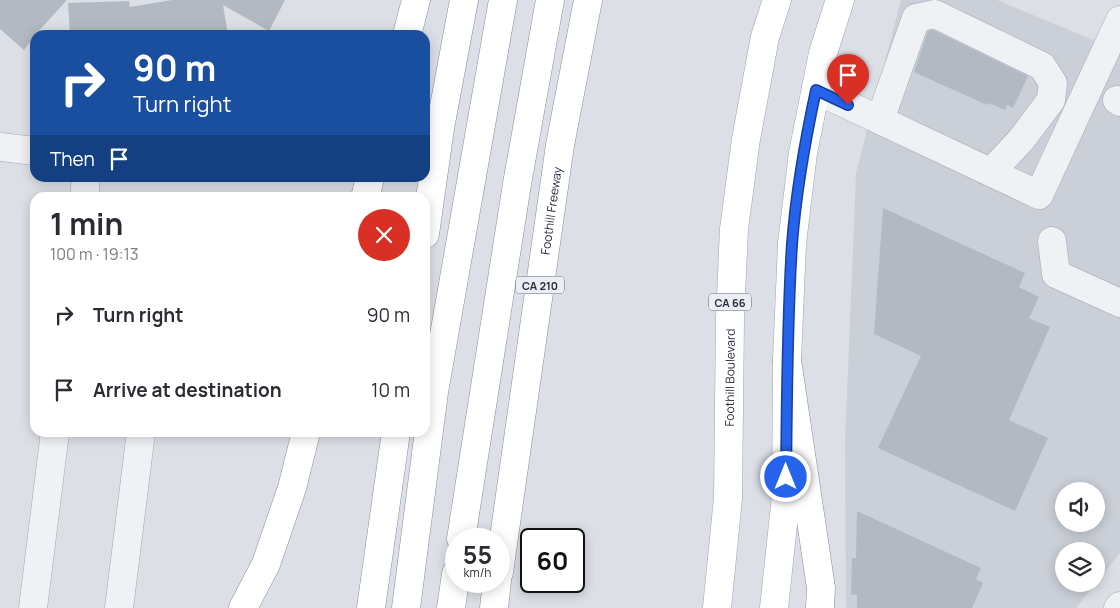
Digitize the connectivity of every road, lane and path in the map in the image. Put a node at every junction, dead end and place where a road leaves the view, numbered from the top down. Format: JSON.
{"nodes":[{"id":1,"x":416,"y":0,"type":"edge"},
{"id":2,"x":464,"y":0,"type":"edge"},
{"id":3,"x":503,"y":0,"type":"edge"},
{"id":4,"x":550,"y":0,"type":"edge"},
{"id":5,"x":588,"y":0,"type":"edge"},
{"id":6,"x":777,"y":0,"type":"edge"},
{"id":7,"x":840,"y":0,"type":"edge"},
{"id":8,"x":1120,"y":20,"type":"edge"},
{"id":9,"x":408,"y":30,"type":"edge"},
{"id":10,"x":816,"y":90,"type":"junction"},
{"id":11,"x":880,"y":120,"type":"junction"},
{"id":12,"x":0,"y":147,"type":"edge"},
{"id":13,"x":30,"y":150,"type":"edge"},
{"id":14,"x":991,"y":172,"type":"junction"},
{"id":15,"x":430,"y":199,"type":"edge"},
{"id":16,"x":1052,"y":241,"type":"dead end"},
{"id":17,"x":1120,"y":303,"type":"edge"},
{"id":18,"x":787,"y":360,"type":"junction"},
{"id":19,"x":430,"y":423,"type":"edge"},
{"id":20,"x":54,"y":437,"type":"edge"},
{"id":21,"x":140,"y":437,"type":"edge"},
{"id":22,"x":305,"y":437,"type":"edge"},
{"id":23,"x":395,"y":437,"type":"edge"},
{"id":24,"x":428,"y":437,"type":"edge"},
{"id":25,"x":463,"y":528,"type":"edge"},
{"id":26,"x":505,"y":528,"type":"edge"},
{"id":27,"x":453,"y":593,"type":"edge"},
{"id":28,"x":496,"y":593,"type":"edge"},
{"id":29,"x":33,"y":608,"type":"edge"},
{"id":30,"x":119,"y":608,"type":"edge"},
{"id":31,"x":242,"y":608,"type":"edge"},
{"id":32,"x":371,"y":608,"type":"edge"},
{"id":33,"x":406,"y":608,"type":"edge"},
{"id":34,"x":451,"y":608,"type":"edge"},
{"id":35,"x":494,"y":608,"type":"edge"},
{"id":36,"x":717,"y":608,"type":"edge"},
{"id":37,"x":774,"y":608,"type":"edge"},
{"id":38,"x":820,"y":608,"type":"edge"}],
"edges":[{"from":1,"to":9,"type":"main road"},
{"from":2,"to":15,"type":"main road"},
{"from":3,"to":19,"type":"main road"},
{"from":4,"to":25,"type":"main road"},
{"from":5,"to":26,"type":"main road","name":"Foothill Freeway","number":"CA 210"},
{"from":6,"to":36,"type":"main road","name":"Foothill Boulevard","number":"CA 66"},
{"from":7,"to":10,"type":"main road"},
{"from":8,"to":14,"type":"lane"},
{"from":10,"to":11,"type":"lane"},
{"from":10,"to":18,"type":"main road"},
{"from":11,"to":14,"type":"lane"},
{"from":11,"to":14,"type":"lane"},
{"from":12,"to":13,"type":"lane"},
{"from":16,"to":17,"type":"lane"},
{"from":18,"to":37,"type":"main road"},
{"from":18,"to":38,"type":"main road"},
{"from":20,"to":29,"type":"lane"},
{"from":21,"to":30,"type":"lane"},
{"from":22,"to":31,"type":"main road"},
{"from":23,"to":32,"type":"main road"},
{"from":24,"to":33,"type":"main road"},
{"from":27,"to":34,"type":"main road"},
{"from":28,"to":35,"type":"main road"}]}
